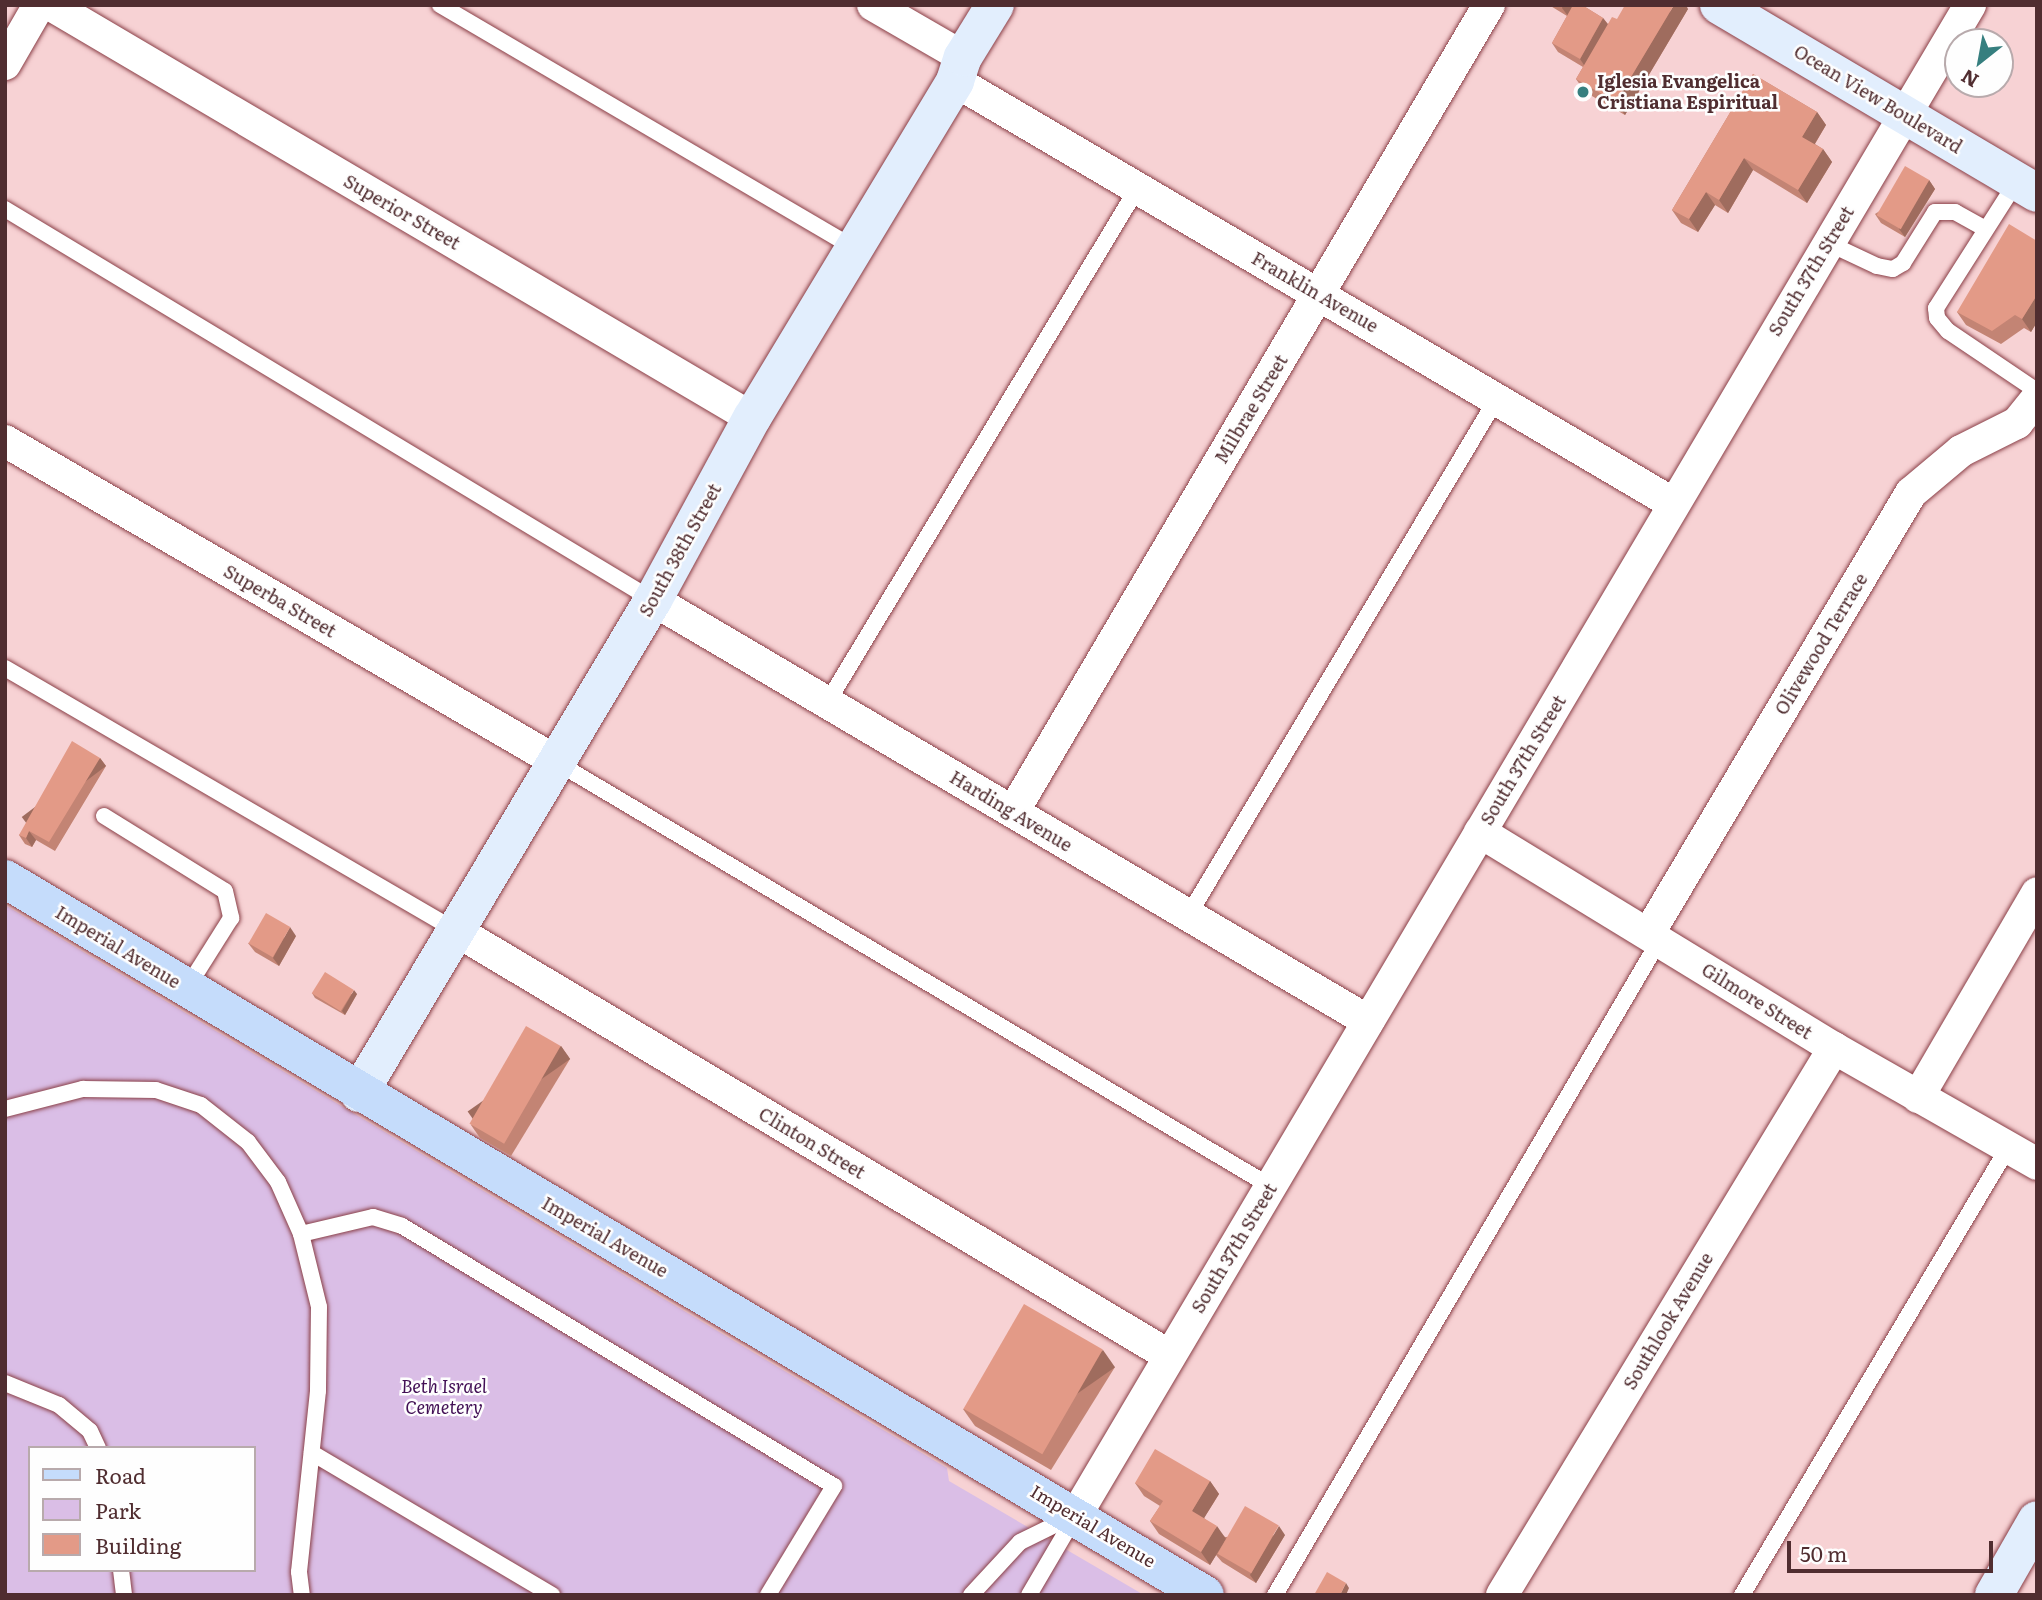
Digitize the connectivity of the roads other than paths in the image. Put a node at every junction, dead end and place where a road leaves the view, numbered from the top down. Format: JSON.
{"nodes":[{"id":1,"x":39,"y":5,"type":"edge"},
{"id":2,"x":51,"y":5,"type":"edge"},
{"id":3,"x":440,"y":5,"type":"edge"},
{"id":4,"x":873,"y":5,"type":"edge"},
{"id":5,"x":995,"y":5,"type":"edge"},
{"id":6,"x":1489,"y":5,"type":"edge"},
{"id":7,"x":1719,"y":5,"type":"edge"},
{"id":8,"x":1970,"y":5,"type":"edge"},
{"id":9,"x":5,"y":64,"type":"edge"},
{"id":10,"x":959,"y":69,"type":"junction"},
{"id":11,"x":1904,"y":114,"type":"junction"},
{"id":12,"x":2027,"y":187,"type":"edge"},
{"id":13,"x":1137,"y":189,"type":"junction"},
{"id":14,"x":5,"y":209,"type":"edge"},
{"id":15,"x":1986,"y":229,"type":"junction"},
{"id":16,"x":1828,"y":243,"type":"junction"},
{"id":17,"x":855,"y":248,"type":"junction"},
{"id":18,"x":1318,"y":294,"type":"junction"},
{"id":19,"x":2037,"y":391,"type":"edge"},
{"id":20,"x":2037,"y":398,"type":"edge"},
{"id":21,"x":1496,"y":400,"type":"junction"},
{"id":22,"x":752,"y":418,"type":"junction"},
{"id":23,"x":2027,"y":429,"type":"edge"},
{"id":24,"x":5,"y":441,"type":"edge"},
{"id":25,"x":1674,"y":504,"type":"junction"},
{"id":26,"x":653,"y":600,"type":"junction"},
{"id":27,"x":5,"y":668,"type":"edge"},
{"id":28,"x":827,"y":703,"type":"junction"},
{"id":29,"x":554,"y":760,"type":"junction"},
{"id":30,"x":1013,"y":812,"type":"junction"},
{"id":31,"x":104,"y":816,"type":"dead end"},
{"id":32,"x":1480,"y":832,"type":"junction"},
{"id":33,"x":5,"y":879,"type":"edge"},
{"id":34,"x":2037,"y":893,"type":"edge"},
{"id":35,"x":1188,"y":916,"type":"junction"},
{"id":36,"x":455,"y":930,"type":"junction"},
{"id":37,"x":1654,"y":937,"type":"junction"},
{"id":38,"x":187,"y":988,"type":"junction"},
{"id":39,"x":1368,"y":1021,"type":"junction"},
{"id":40,"x":1834,"y":1048,"type":"junction"},
{"id":41,"x":359,"y":1093,"type":"junction"},
{"id":42,"x":1918,"y":1097,"type":"junction"},
{"id":43,"x":5,"y":1110,"type":"edge"},
{"id":44,"x":2008,"y":1146,"type":"junction"},
{"id":45,"x":2037,"y":1164,"type":"edge"},
{"id":46,"x":1270,"y":1186,"type":"junction"},
{"id":47,"x":301,"y":1234,"type":"junction"},
{"id":48,"x":1170,"y":1356,"type":"junction"},
{"id":49,"x":5,"y":1383,"type":"edge"},
{"id":50,"x":97,"y":1446,"type":"edge"},
{"id":51,"x":312,"y":1453,"type":"junction"},
{"id":52,"x":1076,"y":1514,"type":"junction"},
{"id":53,"x":2037,"y":1520,"type":"edge"},
{"id":54,"x":121,"y":1572,"type":"edge"},
{"id":55,"x":124,"y":1595,"type":"edge"},
{"id":56,"x":302,"y":1595,"type":"edge"},
{"id":57,"x":552,"y":1595,"type":"edge"},
{"id":58,"x":768,"y":1595,"type":"edge"},
{"id":59,"x":971,"y":1595,"type":"edge"},
{"id":60,"x":1029,"y":1595,"type":"edge"},
{"id":61,"x":1205,"y":1595,"type":"edge"},
{"id":62,"x":1275,"y":1595,"type":"edge"},
{"id":63,"x":1502,"y":1595,"type":"edge"},
{"id":64,"x":1742,"y":1595,"type":"edge"},
{"id":65,"x":1994,"y":1595,"type":"edge"}],
"edges":[{"from":1,"to":9,"type":"street"},
{"from":2,"to":22,"type":"street","name":"Superior Street"},
{"from":3,"to":17,"type":"lane"},
{"from":4,"to":10,"type":"street","name":"Franklin Avenue"},
{"from":5,"to":10,"type":"street","name":"South 38th Street"},
{"from":6,"to":18,"type":"street","name":"Milbrae Street"},
{"from":7,"to":11,"type":"street","name":"Ocean View Boulevard"},
{"from":8,"to":11,"type":"street","name":"South 37th Street"},
{"from":10,"to":13,"type":"street","name":"Franklin Avenue"},
{"from":10,"to":17,"type":"street","name":"South 38th Street"},
{"from":11,"to":12,"type":"street","name":"Ocean View Boulevard"},
{"from":11,"to":16,"type":"street","name":"South 37th Street"},
{"from":12,"to":15,"type":"lane"},
{"from":13,"to":18,"type":"street","name":"Franklin Avenue"},
{"from":13,"to":28,"type":"lane"},
{"from":14,"to":26,"type":"lane"},
{"from":15,"to":16,"type":"lane"},
{"from":15,"to":19,"type":"lane"},
{"from":16,"to":25,"type":"street","name":"South 37th Street"},
{"from":17,"to":22,"type":"street","name":"South 38th Street"},
{"from":18,"to":21,"type":"street","name":"Franklin Avenue"},
{"from":18,"to":30,"type":"street","name":"Milbrae Street"},
{"from":20,"to":23,"type":"street","name":"Olivewood Terrace"},
{"from":21,"to":25,"type":"street","name":"Franklin Avenue"},
{"from":21,"to":35,"type":"lane"},
{"from":22,"to":26,"type":"street","name":"South 38th Street"},
{"from":23,"to":37,"type":"street","name":"Olivewood Terrace"},
{"from":24,"to":29,"type":"street","name":"Superba Street"},
{"from":25,"to":32,"type":"street","name":"South 37th Street"},
{"from":26,"to":28,"type":"street","name":"Harding Avenue"},
{"from":26,"to":29,"type":"street","name":"South 38th Street"},
{"from":27,"to":36,"type":"lane"},
{"from":28,"to":30,"type":"street","name":"Harding Avenue"},
{"from":29,"to":36,"type":"street","name":"South 38th Street"},
{"from":29,"to":46,"type":"lane"},
{"from":30,"to":35,"type":"street","name":"Harding Avenue"},
{"from":31,"to":38,"type":"lane"},
{"from":32,"to":37,"type":"street","name":"Gilmore Street"},
{"from":32,"to":39,"type":"street","name":"South 37th Street"},
{"from":33,"to":38,"type":"main road","name":"Imperial Avenue"},
{"from":34,"to":42,"type":"street"},
{"from":35,"to":39,"type":"street","name":"Harding Avenue"},
{"from":36,"to":41,"type":"street","name":"South 38th Street"},
{"from":36,"to":48,"type":"street","name":"Clinton Street"},
{"from":37,"to":40,"type":"street","name":"Gilmore Street"},
{"from":37,"to":62,"type":"lane"},
{"from":38,"to":41,"type":"main road","name":"Imperial Avenue"},
{"from":39,"to":46,"type":"street","name":"South 37th Street"},
{"from":40,"to":42,"type":"street","name":"Gilmore Street"},
{"from":40,"to":63,"type":"street","name":"Southlook Avenue"},
{"from":41,"to":52,"type":"main road","name":"Imperial Avenue"},
{"from":42,"to":44,"type":"street","name":"Gilmore Street"},
{"from":43,"to":47,"type":"lane"},
{"from":44,"to":45,"type":"street","name":"Gilmore Street"},
{"from":44,"to":64,"type":"lane"},
{"from":46,"to":48,"type":"street","name":"South 37th Street"},
{"from":47,"to":51,"type":"lane"},
{"from":47,"to":58,"type":"lane"},
{"from":48,"to":52,"type":"street","name":"South 37th Street"},
{"from":49,"to":50,"type":"lane"},
{"from":51,"to":56,"type":"lane"},
{"from":51,"to":57,"type":"lane"},
{"from":52,"to":59,"type":"lane"},
{"from":52,"to":60,"type":"lane"},
{"from":52,"to":61,"type":"main road","name":"Imperial Avenue"},
{"from":53,"to":65,"type":"street"},
{"from":54,"to":55,"type":"lane"}]}
